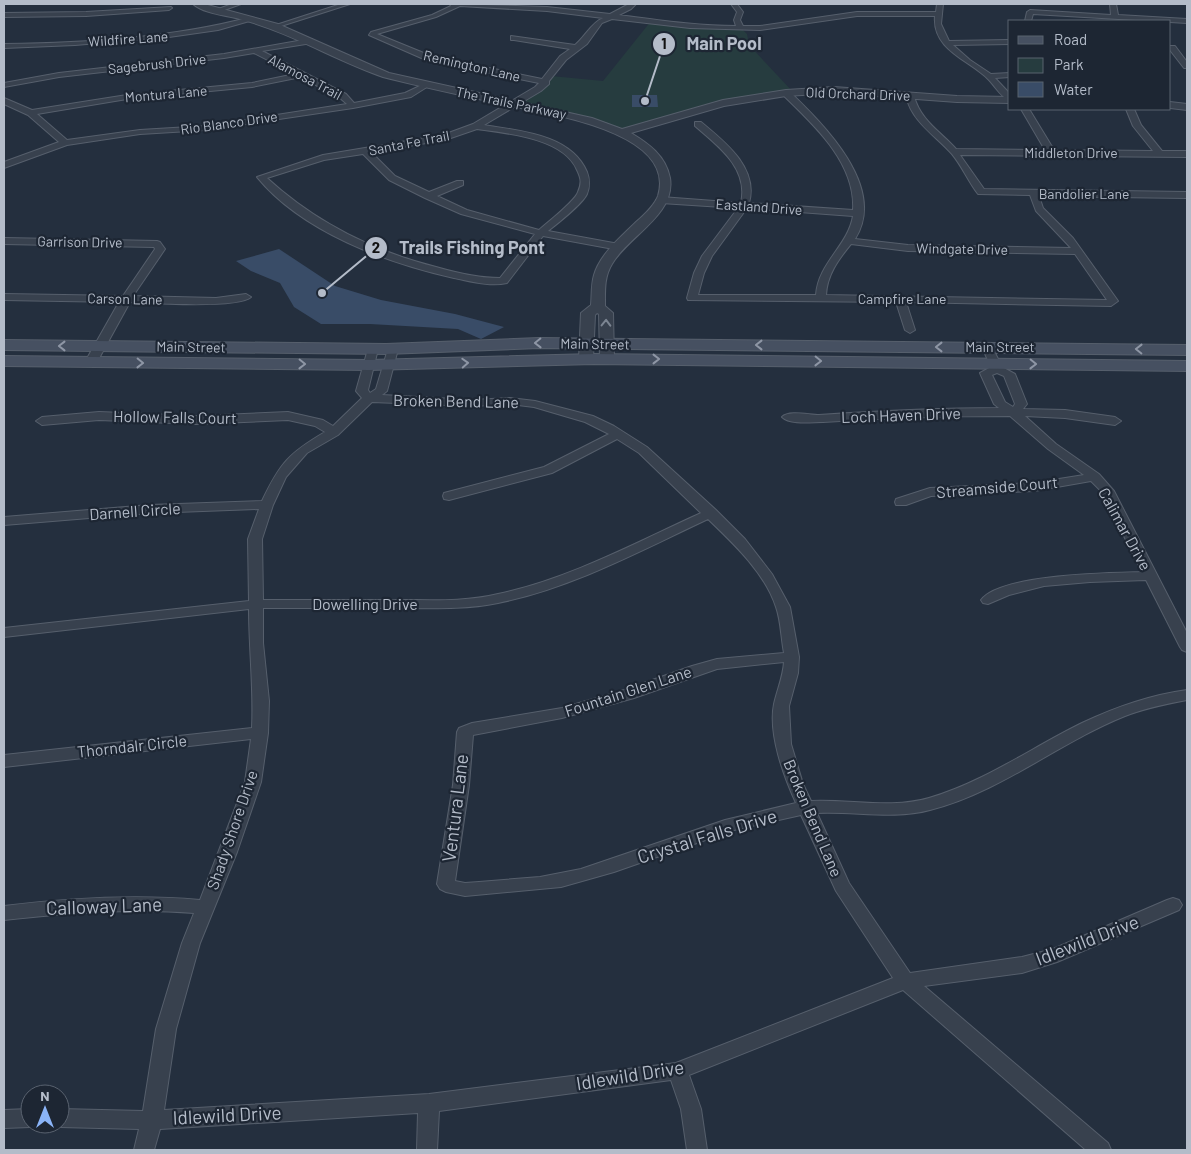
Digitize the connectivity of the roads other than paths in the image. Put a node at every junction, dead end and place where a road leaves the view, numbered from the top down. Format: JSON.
{"nodes":[{"id":1,"x":197,"y":4,"type":"edge"},
{"id":2,"x":238,"y":4,"type":"edge"},
{"id":3,"x":348,"y":4,"type":"edge"},
{"id":4,"x":455,"y":4,"type":"edge"},
{"id":5,"x":633,"y":4,"type":"edge"},
{"id":6,"x":734,"y":4,"type":"edge"},
{"id":7,"x":940,"y":4,"type":"edge"},
{"id":8,"x":1113,"y":4,"type":"edge"},
{"id":9,"x":169,"y":8,"type":"dead end"},
{"id":10,"x":12,"y":9,"type":"dead end"},
{"id":11,"x":216,"y":11,"type":"junction"},
{"id":12,"x":939,"y":14,"type":"junction"},
{"id":13,"x":4,"y":15,"type":"edge"},
{"id":14,"x":611,"y":16,"type":"junction"},
{"id":15,"x":1115,"y":18,"type":"junction"},
{"id":16,"x":251,"y":19,"type":"junction"},
{"id":17,"x":1028,"y":20,"type":"edge"},
{"id":18,"x":1163,"y":20,"type":"edge"},
{"id":19,"x":1171,"y":20,"type":"edge"},
{"id":20,"x":1187,"y":21,"type":"edge"},
{"id":21,"x":276,"y":26,"type":"junction"},
{"id":22,"x":741,"y":28,"type":"junction"},
{"id":23,"x":514,"y":38,"type":"dead end"},
{"id":24,"x":309,"y":41,"type":"junction"},
{"id":25,"x":1008,"y":42,"type":"edge"},
{"id":26,"x":946,"y":43,"type":"junction"},
{"id":27,"x":4,"y":46,"type":"edge"},
{"id":28,"x":577,"y":48,"type":"junction"},
{"id":29,"x":1171,"y":48,"type":"edge"},
{"id":30,"x":1187,"y":49,"type":"edge"},
{"id":31,"x":256,"y":51,"type":"junction"},
{"id":32,"x":1187,"y":66,"type":"edge"},
{"id":33,"x":301,"y":75,"type":"junction"},
{"id":34,"x":1008,"y":75,"type":"edge"},
{"id":35,"x":989,"y":76,"type":"junction"},
{"id":36,"x":546,"y":82,"type":"junction"},
{"id":37,"x":4,"y":85,"type":"edge"},
{"id":38,"x":426,"y":85,"type":"junction"},
{"id":39,"x":786,"y":93,"type":"junction"},
{"id":40,"x":910,"y":96,"type":"junction"},
{"id":41,"x":1008,"y":97,"type":"edge"},
{"id":42,"x":1008,"y":99,"type":"edge"},
{"id":43,"x":4,"y":100,"type":"edge"},
{"id":44,"x":514,"y":104,"type":"junction"},
{"id":45,"x":1171,"y":105,"type":"edge"},
{"id":46,"x":353,"y":106,"type":"junction"},
{"id":47,"x":1187,"y":107,"type":"edge"},
{"id":48,"x":1026,"y":110,"type":"edge"},
{"id":49,"x":1130,"y":110,"type":"edge"},
{"id":50,"x":31,"y":113,"type":"junction"},
{"id":51,"x":698,"y":124,"type":"dead end"},
{"id":52,"x":476,"y":126,"type":"junction"},
{"id":53,"x":622,"y":132,"type":"junction"},
{"id":54,"x":65,"y":143,"type":"junction"},
{"id":55,"x":365,"y":152,"type":"junction"},
{"id":56,"x":954,"y":152,"type":"junction"},
{"id":57,"x":1051,"y":152,"type":"junction"},
{"id":58,"x":1160,"y":154,"type":"junction"},
{"id":59,"x":1187,"y":154,"type":"edge"},
{"id":60,"x":4,"y":165,"type":"edge"},
{"id":61,"x":460,"y":183,"type":"dead end"},
{"id":62,"x":1034,"y":194,"type":"junction"},
{"id":63,"x":1187,"y":195,"type":"edge"},
{"id":64,"x":428,"y":196,"type":"junction"},
{"id":65,"x":661,"y":200,"type":"junction"},
{"id":66,"x":746,"y":206,"type":"junction"},
{"id":67,"x":857,"y":213,"type":"junction"},
{"id":68,"x":541,"y":233,"type":"junction"},
{"id":69,"x":4,"y":241,"type":"edge"},
{"id":70,"x":848,"y":241,"type":"junction"},
{"id":71,"x":618,"y":247,"type":"junction"},
{"id":72,"x":1077,"y":250,"type":"junction"},
{"id":73,"x":4,"y":296,"type":"edge"},
{"id":74,"x":246,"y":297,"type":"dead end"},
{"id":75,"x":127,"y":298,"type":"junction"},
{"id":76,"x":821,"y":299,"type":"junction"},
{"id":77,"x":900,"y":299,"type":"junction"},
{"id":78,"x":598,"y":307,"type":"junction"},
{"id":79,"x":910,"y":330,"type":"dead end"},
{"id":80,"x":4,"y":345,"type":"edge"},
{"id":81,"x":100,"y":346,"type":"junction"},
{"id":82,"x":988,"y":347,"type":"junction"},
{"id":83,"x":1187,"y":350,"type":"edge"},
{"id":84,"x":586,"y":351,"type":"junction"},
{"id":85,"x":607,"y":351,"type":"junction"},
{"id":86,"x":371,"y":357,"type":"junction"},
{"id":87,"x":391,"y":357,"type":"junction"},
{"id":88,"x":4,"y":361,"type":"edge"},
{"id":89,"x":91,"y":362,"type":"junction"},
{"id":90,"x":996,"y":366,"type":"junction"},
{"id":91,"x":1187,"y":366,"type":"edge"},
{"id":92,"x":369,"y":398,"type":"junction"},
{"id":93,"x":1015,"y":412,"type":"junction"},
{"id":94,"x":788,"y":417,"type":"dead end"},
{"id":95,"x":42,"y":420,"type":"dead end"},
{"id":96,"x":1115,"y":422,"type":"dead end"},
{"id":97,"x":334,"y":432,"type":"junction"},
{"id":98,"x":618,"y":434,"type":"junction"},
{"id":99,"x":1095,"y":477,"type":"junction"},
{"id":100,"x":449,"y":496,"type":"dead end"},
{"id":101,"x":901,"y":502,"type":"dead end"},
{"id":102,"x":267,"y":505,"type":"junction"},
{"id":103,"x":711,"y":513,"type":"junction"},
{"id":104,"x":4,"y":521,"type":"edge"},
{"id":105,"x":1151,"y":576,"type":"junction"},
{"id":106,"x":988,"y":600,"type":"dead end"},
{"id":107,"x":256,"y":604,"type":"junction"},
{"id":108,"x":4,"y":632,"type":"edge"},
{"id":109,"x":1187,"y":647,"type":"edge"},
{"id":110,"x":792,"y":658,"type":"junction"},
{"id":111,"x":1187,"y":695,"type":"edge"},
{"id":112,"x":464,"y":732,"type":"joint"},
{"id":113,"x":260,"y":733,"type":"junction"},
{"id":114,"x":4,"y":761,"type":"edge"},
{"id":115,"x":806,"y":808,"type":"junction"},
{"id":116,"x":446,"y":884,"type":"joint"},
{"id":117,"x":1173,"y":905,"type":"dead end"},
{"id":118,"x":205,"y":907,"type":"junction"},
{"id":119,"x":4,"y":914,"type":"edge"},
{"id":120,"x":905,"y":981,"type":"junction"},
{"id":121,"x":677,"y":1071,"type":"junction"},
{"id":122,"x":429,"y":1103,"type":"junction"},
{"id":123,"x":20,"y":1118,"type":"edge"},
{"id":124,"x":70,"y":1118,"type":"edge"},
{"id":125,"x":4,"y":1119,"type":"edge"},
{"id":126,"x":152,"y":1120,"type":"junction"},
{"id":127,"x":144,"y":1150,"type":"edge"},
{"id":128,"x":427,"y":1150,"type":"edge"},
{"id":129,"x":697,"y":1150,"type":"edge"},
{"id":130,"x":1101,"y":1150,"type":"edge"}],
"edges":[{"from":1,"to":11,"type":"street","name":"The Trails Parkway"},
{"from":2,"to":11,"type":"street"},
{"from":3,"to":21,"type":"street"},
{"from":4,"to":14,"type":"street"},
{"from":4,"to":36,"type":"street","name":"Remington Lane"},
{"from":5,"to":14,"type":"street","name":"Santa Fe Trail"},
{"from":6,"to":22,"type":"street"},
{"from":7,"to":12,"type":"street"},
{"from":8,"to":15,"type":"street"},
{"from":9,"to":13,"type":"street"},
{"from":10,"to":13,"type":"street"},
{"from":11,"to":16,"type":"street","name":"The Trails Parkway"},
{"from":12,"to":22,"type":"street"},
{"from":12,"to":26,"type":"street"},
{"from":14,"to":22,"type":"street"},
{"from":14,"to":28,"type":"street","name":"Santa Fe Trail"},
{"from":15,"to":17,"type":"street"},
{"from":15,"to":18,"type":"street"},
{"from":16,"to":21,"type":"street","name":"The Trails Parkway"},
{"from":16,"to":27,"type":"street","name":"Wildfire Lane"},
{"from":19,"to":20,"type":"street"},
{"from":21,"to":24,"type":"street","name":"The Trails Parkway"},
{"from":23,"to":28,"type":"street"},
{"from":24,"to":31,"type":"street","name":"Sagebrush Drive"},
{"from":24,"to":38,"type":"street","name":"The Trails Parkway"},
{"from":25,"to":26,"type":"street"},
{"from":26,"to":35,"type":"street"},
{"from":28,"to":36,"type":"street","name":"Santa Fe Trail"},
{"from":29,"to":30,"type":"street"},
{"from":29,"to":32,"type":"street"},
{"from":31,"to":33,"type":"street","name":"Alamosa Trail"},
{"from":31,"to":37,"type":"street","name":"Sagebrush Drive"},
{"from":33,"to":46,"type":"street","name":"Alamosa Trail"},
{"from":33,"to":50,"type":"street","name":"Montura Lane"},
{"from":34,"to":35,"type":"street"},
{"from":35,"to":41,"type":"street"},
{"from":36,"to":44,"type":"street","name":"Santa Fe Trail"},
{"from":38,"to":44,"type":"street","name":"The Trails Parkway"},
{"from":38,"to":46,"type":"street","name":"Rio Blanco Drive"},
{"from":39,"to":40,"type":"street","name":"Old Orchard Drive"},
{"from":39,"to":53,"type":"street","name":"Old Orchard Drive"},
{"from":39,"to":67,"type":"street"},
{"from":40,"to":42,"type":"street","name":"Old Orchard Drive"},
{"from":40,"to":56,"type":"street"},
{"from":43,"to":50,"type":"street"},
{"from":44,"to":52,"type":"street","name":"Santa Fe Trail"},
{"from":44,"to":53,"type":"street","name":"The Trails Parkway"},
{"from":45,"to":47,"type":"street"},
{"from":46,"to":54,"type":"street","name":"Rio Blanco Drive"},
{"from":48,"to":57,"type":"street"},
{"from":49,"to":58,"type":"street"},
{"from":50,"to":54,"type":"street"},
{"from":51,"to":66,"type":"street"},
{"from":52,"to":55,"type":"street","name":"Santa Fe Trail"},
{"from":52,"to":68,"type":"street"},
{"from":53,"to":65,"type":"street","name":"The Trails Parkway"},
{"from":54,"to":60,"type":"street","name":"Rio Blanco Drive"},
{"from":55,"to":64,"type":"street"},
{"from":55,"to":68,"type":"street","name":"Santa Fe Trail"},
{"from":56,"to":57,"type":"street","name":"Middleton Drive"},
{"from":56,"to":62,"type":"street","name":"Bandolier Lane"},
{"from":57,"to":58,"type":"street","name":"Middleton Drive"},
{"from":58,"to":59,"type":"street","name":"Middleton Drive"},
{"from":61,"to":64,"type":"street"},
{"from":62,"to":63,"type":"street","name":"Bandolier Lane"},
{"from":62,"to":72,"type":"street"},
{"from":64,"to":68,"type":"street"},
{"from":65,"to":66,"type":"street","name":"Eastland Drive"},
{"from":65,"to":71,"type":"street"},
{"from":66,"to":67,"type":"street","name":"Eastland Drive"},
{"from":66,"to":76,"type":"street","name":"Campfire Lane"},
{"from":67,"to":70,"type":"street"},
{"from":68,"to":71,"type":"street"},
{"from":69,"to":75,"type":"street","name":"Garrison Drive"},
{"from":70,"to":72,"type":"street","name":"Windgate Drive"},
{"from":70,"to":76,"type":"street"},
{"from":71,"to":78,"type":"street"},
{"from":72,"to":77,"type":"street","name":"Campfire Lane"},
{"from":73,"to":75,"type":"street","name":"Carson Lane"},
{"from":74,"to":75,"type":"street","name":"Carson Lane"},
{"from":75,"to":81,"type":"street"},
{"from":76,"to":77,"type":"street","name":"Campfire Lane"},
{"from":77,"to":79,"type":"street"},
{"from":78,"to":84,"type":"street"},
{"from":85,"to":78,"type":"street","one_way":true},
{"from":81,"to":80,"type":"main road","name":"Main Street","one_way":true},
{"from":81,"to":86,"type":"main road","name":"Main Street"},
{"from":81,"to":89,"type":"street"},
{"from":83,"to":82,"type":"main road","name":"Main Street","one_way":true},
{"from":82,"to":85,"type":"main road","name":"Main Street","one_way":true},
{"from":82,"to":90,"type":"street"},
{"from":84,"to":85,"type":"main road","name":"Main Street"},
{"from":84,"to":87,"type":"main road","name":"Main Street"},
{"from":85,"to":90,"type":"main road","name":"Main Street","one_way":true},
{"from":86,"to":87,"type":"main road","name":"Main Street"},
{"from":89,"to":86,"type":"main road","name":"Main Street","one_way":true},
{"from":86,"to":92,"type":"street"},
{"from":87,"to":92,"type":"street","name":"Shady Shore Drive"},
{"from":88,"to":89,"type":"main road","name":"Main Street"},
{"from":90,"to":91,"type":"main road","name":"Main Street","one_way":true},
{"from":90,"to":93,"type":"street"},
{"from":90,"to":93,"type":"street","name":"Calimar Drive"},
{"from":92,"to":97,"type":"street","name":"Shady Shore Drive"},
{"from":92,"to":98,"type":"street","name":"Broken Bend Lane"},
{"from":93,"to":94,"type":"street","name":"Loch Haven Drive"},
{"from":93,"to":96,"type":"street","name":"Loch Haven Drive"},
{"from":93,"to":99,"type":"street","name":"Calimar Drive"},
{"from":95,"to":97,"type":"street","name":"Hollow Falls Court"},
{"from":97,"to":102,"type":"street","name":"Shady Shore Drive"},
{"from":98,"to":100,"type":"street"},
{"from":98,"to":103,"type":"street","name":"Broken Bend Lane"},
{"from":99,"to":101,"type":"street","name":"Streamside Court"},
{"from":99,"to":105,"type":"street","name":"Calimar Drive"},
{"from":102,"to":104,"type":"street","name":"Darnell Circle"},
{"from":102,"to":107,"type":"street","name":"Shady Shore Drive"},
{"from":103,"to":107,"type":"street","name":"Dowelling Drive"},
{"from":103,"to":110,"type":"street","name":"Broken Bend Lane"},
{"from":105,"to":106,"type":"street"},
{"from":105,"to":109,"type":"street","name":"Calimar Drive"},
{"from":107,"to":108,"type":"street","name":"Dowelling Drive"},
{"from":107,"to":113,"type":"street","name":"Shady Shore Drive"},
{"from":110,"to":112,"type":"street","name":"Fountain Glen Lane"},
{"from":110,"to":115,"type":"street","name":"Broken Bend Lane"},
{"from":111,"to":115,"type":"street","name":"Crystal Falls Drive"},
{"from":112,"to":116,"type":"street","name":"Ventura Lane"},
{"from":113,"to":114,"type":"street","name":"Thorndalr Circle"},
{"from":113,"to":118,"type":"street","name":"Shady Shore Drive"},
{"from":115,"to":116,"type":"street","name":"Crystal Falls Drive"},
{"from":115,"to":120,"type":"street","name":"Broken Bend Lane"},
{"from":117,"to":120,"type":"street","name":"Idlewild Drive"},
{"from":118,"to":119,"type":"street","name":"Calloway Lane"},
{"from":118,"to":126,"type":"street","name":"Shady Shore Drive"},
{"from":120,"to":121,"type":"street","name":"Idlewild Drive"},
{"from":120,"to":130,"type":"street","name":"Broken Bend Lane"},
{"from":121,"to":122,"type":"street","name":"Idlewild Drive"},
{"from":121,"to":129,"type":"street"},
{"from":122,"to":126,"type":"street","name":"Idlewild Drive"},
{"from":122,"to":128,"type":"street"},
{"from":123,"to":125,"type":"street"},
{"from":124,"to":126,"type":"street","name":"Idlewild Drive"},
{"from":126,"to":127,"type":"street","name":"Shady Shore Drive"}]}
